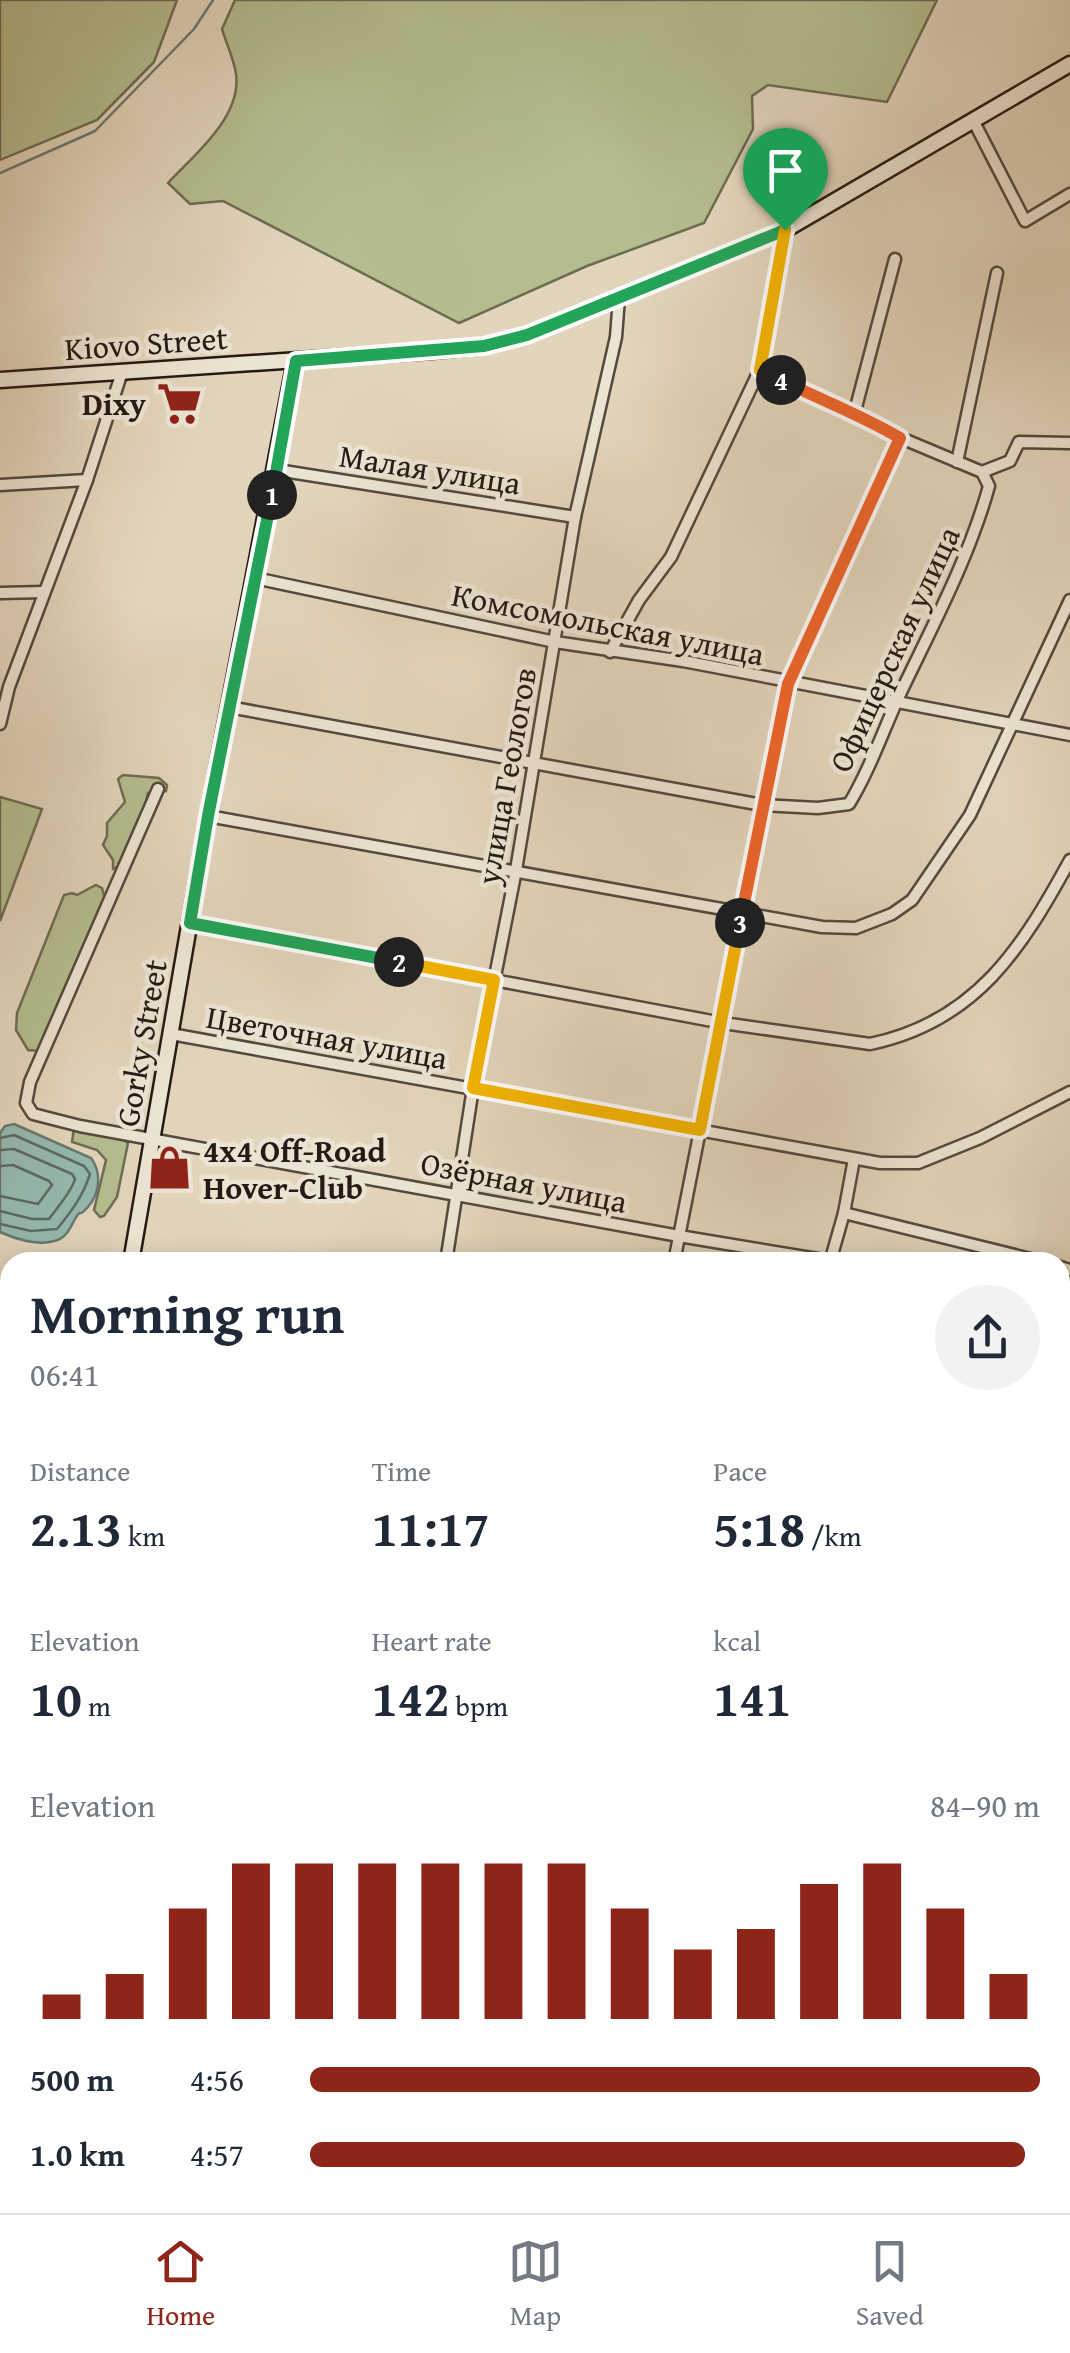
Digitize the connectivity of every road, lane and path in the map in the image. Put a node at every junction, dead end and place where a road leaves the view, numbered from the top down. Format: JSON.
{"nodes":[{"id":1,"x":1070,"y":64,"type":"edge"},
{"id":2,"x":974,"y":122,"type":"junction"},
{"id":3,"x":1070,"y":194,"type":"edge"},
{"id":4,"x":785,"y":230,"type":"junction"},
{"id":5,"x":895,"y":258,"type":"dead end"},
{"id":6,"x":997,"y":273,"type":"dead end"},
{"id":7,"x":620,"y":298,"type":"junction"},
{"id":8,"x":296,"y":361,"type":"junction"},
{"id":9,"x":760,"y":370,"type":"junction"},
{"id":10,"x":122,"y":372,"type":"junction"},
{"id":11,"x":0,"y":380,"type":"edge"},
{"id":12,"x":855,"y":411,"type":"junction"},
{"id":13,"x":900,"y":438,"type":"junction"},
{"id":14,"x":1070,"y":442,"type":"edge"},
{"id":15,"x":957,"y":462,"type":"junction"},
{"id":16,"x":277,"y":470,"type":"junction"},
{"id":17,"x":982,"y":472,"type":"junction"},
{"id":18,"x":87,"y":480,"type":"junction"},
{"id":19,"x":0,"y":485,"type":"edge"},
{"id":20,"x":575,"y":517,"type":"junction"},
{"id":21,"x":256,"y":578,"type":"junction"},
{"id":22,"x":44,"y":592,"type":"junction"},
{"id":23,"x":0,"y":593,"type":"edge"},
{"id":24,"x":1070,"y":600,"type":"edge"},
{"id":25,"x":555,"y":642,"type":"junction"},
{"id":26,"x":610,"y":652,"type":"junction"},
{"id":27,"x":788,"y":684,"type":"junction"},
{"id":28,"x":896,"y":702,"type":"junction"},
{"id":29,"x":230,"y":707,"type":"junction"},
{"id":30,"x":0,"y":724,"type":"edge"},
{"id":31,"x":1014,"y":725,"type":"junction"},
{"id":32,"x":1070,"y":735,"type":"edge"},
{"id":33,"x":535,"y":763,"type":"junction"},
{"id":34,"x":158,"y":789,"type":"dead end"},
{"id":35,"x":762,"y":805,"type":"junction"},
{"id":36,"x":208,"y":816,"type":"junction"},
{"id":37,"x":1070,"y":860,"type":"edge"},
{"id":38,"x":516,"y":870,"type":"junction"},
{"id":39,"x":742,"y":912,"type":"junction"},
{"id":40,"x":190,"y":923,"type":"junction"},
{"id":41,"x":494,"y":980,"type":"junction"},
{"id":42,"x":723,"y":1023,"type":"junction"},
{"id":43,"x":171,"y":1034,"type":"junction"},
{"id":44,"x":473,"y":1088,"type":"junction"},
{"id":45,"x":1070,"y":1092,"type":"edge"},
{"id":46,"x":700,"y":1130,"type":"junction"},
{"id":47,"x":153,"y":1138,"type":"junction"},
{"id":48,"x":854,"y":1159,"type":"junction"},
{"id":49,"x":456,"y":1195,"type":"junction"},
{"id":50,"x":844,"y":1213,"type":"junction"},
{"id":51,"x":679,"y":1236,"type":"junction"},
{"id":52,"x":133,"y":1252,"type":"edge"},
{"id":53,"x":447,"y":1252,"type":"edge"},
{"id":54,"x":676,"y":1252,"type":"edge"},
{"id":55,"x":772,"y":1252,"type":"edge"},
{"id":56,"x":833,"y":1252,"type":"edge"},
{"id":57,"x":1002,"y":1252,"type":"edge"}],
"edges":[{"from":1,"to":2,"type":"main road","name":"Kiovo Street"},
{"from":2,"to":3,"type":"street"},
{"from":2,"to":4,"type":"main road","name":"Kiovo Street"},
{"from":4,"to":7,"type":"main road","name":"Kiovo Street"},
{"from":4,"to":9,"type":"street"},
{"from":5,"to":12,"type":"street"},
{"from":6,"to":15,"type":"street"},
{"from":7,"to":8,"type":"main road","name":"Kiovo Street"},
{"from":7,"to":20,"type":"street","name":"улица Геологов"},
{"from":8,"to":10,"type":"main road","name":"Kiovo Street"},
{"from":8,"to":16,"type":"main road","name":"Gorky Street"},
{"from":9,"to":12,"type":"street"},
{"from":9,"to":26,"type":"street"},
{"from":10,"to":11,"type":"main road","name":"Kiovo Street"},
{"from":10,"to":18,"type":"street"},
{"from":12,"to":13,"type":"street"},
{"from":13,"to":15,"type":"street"},
{"from":13,"to":27,"type":"street"},
{"from":14,"to":17,"type":"street"},
{"from":15,"to":17,"type":"street"},
{"from":16,"to":20,"type":"street","name":"Малая улица"},
{"from":16,"to":21,"type":"main road","name":"Gorky Street"},
{"from":17,"to":28,"type":"street","name":"Офицерская улица"},
{"from":18,"to":19,"type":"street"},
{"from":18,"to":22,"type":"street"},
{"from":20,"to":25,"type":"street","name":"улица Геологов"},
{"from":21,"to":25,"type":"street","name":"Комсомольская улица"},
{"from":21,"to":29,"type":"main road","name":"Gorky Street"},
{"from":22,"to":23,"type":"street"},
{"from":22,"to":30,"type":"street"},
{"from":24,"to":31,"type":"street"},
{"from":25,"to":26,"type":"street","name":"Комсомольская улица"},
{"from":25,"to":33,"type":"street","name":"улица Геологов"},
{"from":26,"to":27,"type":"street","name":"Комсомольская улица"},
{"from":27,"to":28,"type":"street","name":"Комсомольская улица"},
{"from":27,"to":35,"type":"street"},
{"from":28,"to":31,"type":"street","name":"Комсомольская улица"},
{"from":28,"to":35,"type":"street","name":"Офицерская улица"},
{"from":29,"to":33,"type":"street"},
{"from":29,"to":36,"type":"main road","name":"Gorky Street"},
{"from":31,"to":32,"type":"street","name":"Комсомольская улица"},
{"from":31,"to":39,"type":"street"},
{"from":33,"to":35,"type":"street"},
{"from":33,"to":38,"type":"street","name":"улица Геологов"},
{"from":34,"to":47,"type":"street","name":"Озёрная улица"},
{"from":35,"to":39,"type":"street"},
{"from":36,"to":38,"type":"street"},
{"from":36,"to":40,"type":"main road","name":"Gorky Street"},
{"from":37,"to":42,"type":"street"},
{"from":38,"to":39,"type":"street"},
{"from":38,"to":41,"type":"street","name":"улица Геологов"},
{"from":39,"to":42,"type":"street"},
{"from":40,"to":41,"type":"street"},
{"from":40,"to":43,"type":"main road","name":"Gorky Street"},
{"from":41,"to":42,"type":"street"},
{"from":41,"to":44,"type":"street","name":"улица Геологов"},
{"from":42,"to":46,"type":"street"},
{"from":43,"to":44,"type":"street","name":"Цветочная улица"},
{"from":43,"to":47,"type":"main road","name":"Gorky Street"},
{"from":44,"to":46,"type":"street","name":"Цветочная улица"},
{"from":44,"to":49,"type":"street","name":"улица Геологов"},
{"from":45,"to":48,"type":"street","name":"Цветочная улица"},
{"from":46,"to":48,"type":"street","name":"Цветочная улица"},
{"from":46,"to":51,"type":"street"},
{"from":47,"to":49,"type":"street","name":"Озёрная улица"},
{"from":47,"to":52,"type":"main road","name":"Gorky Street"},
{"from":48,"to":50,"type":"street"},
{"from":49,"to":51,"type":"street","name":"Озёрная улица"},
{"from":49,"to":53,"type":"street","name":"улица Геологов"},
{"from":50,"to":56,"type":"street"},
{"from":50,"to":57,"type":"street"},
{"from":51,"to":54,"type":"street"},
{"from":51,"to":55,"type":"street","name":"Озёрная улица"}]}
